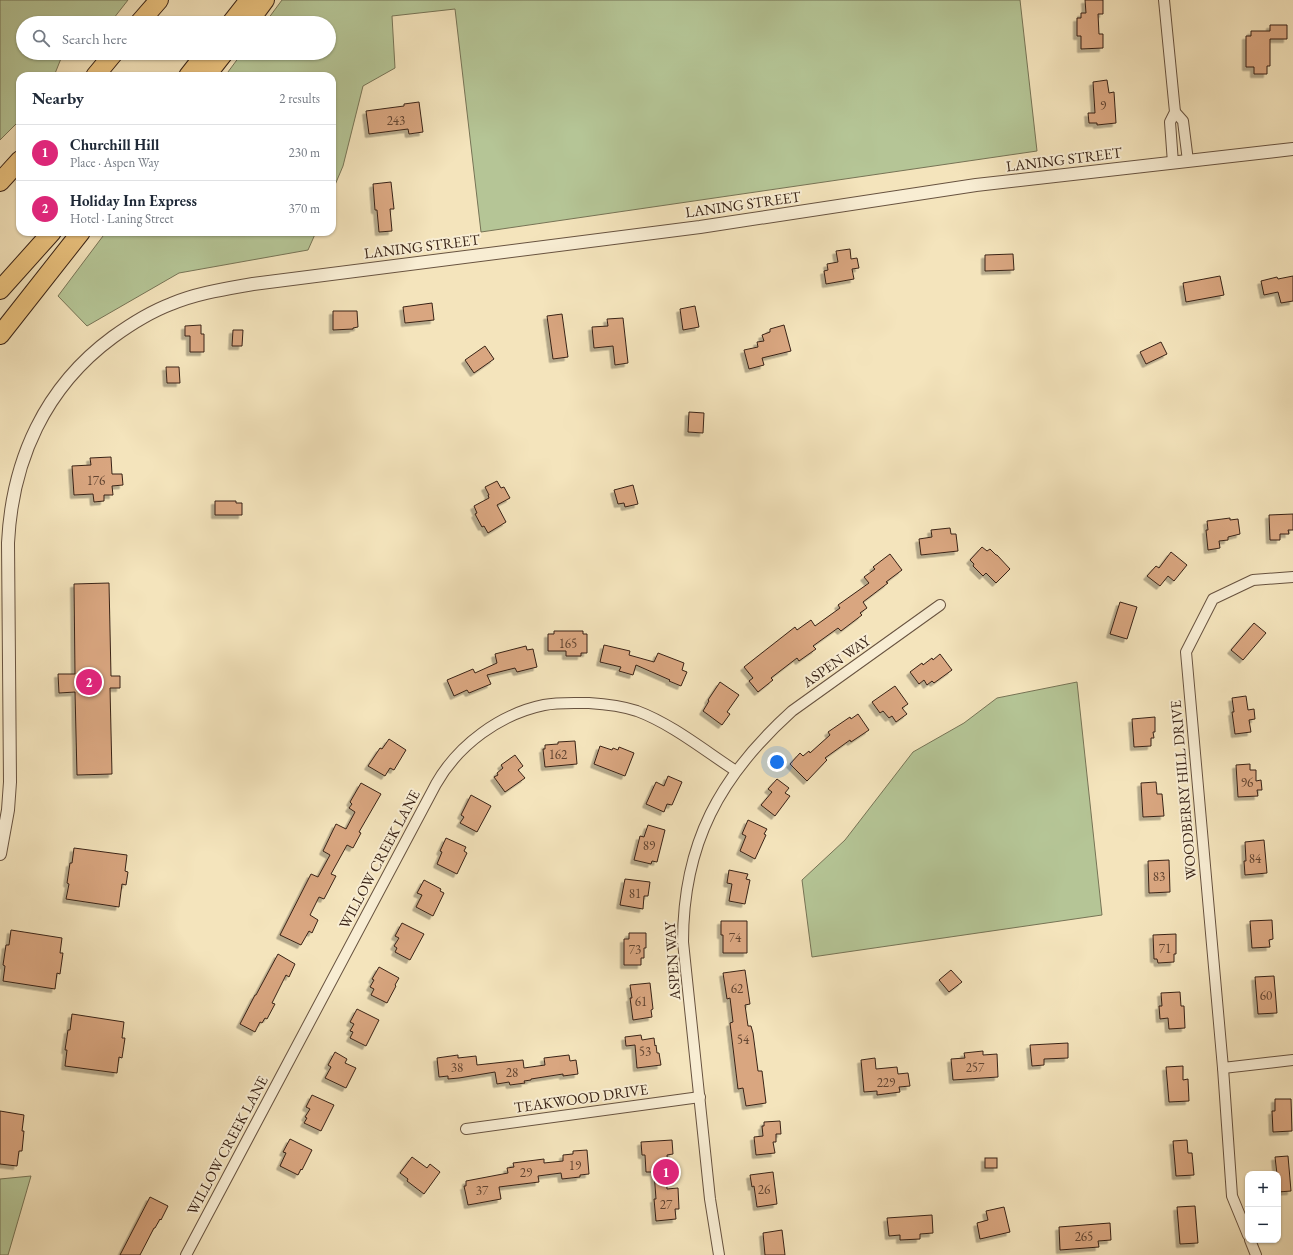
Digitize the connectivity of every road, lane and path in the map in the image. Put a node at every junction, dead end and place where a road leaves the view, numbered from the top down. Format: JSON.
{"nodes":[{"id":1,"x":159,"y":0,"type":"edge"},
{"id":2,"x":249,"y":0,"type":"edge"},
{"id":3,"x":264,"y":0,"type":"edge"},
{"id":4,"x":1164,"y":0,"type":"edge"},
{"id":5,"x":145,"y":16,"type":"edge"},
{"id":6,"x":236,"y":16,"type":"edge"},
{"id":7,"x":253,"y":16,"type":"edge"},
{"id":8,"x":108,"y":60,"type":"edge"},
{"id":9,"x":201,"y":60,"type":"edge"},
{"id":10,"x":219,"y":60,"type":"edge"},
{"id":11,"x":97,"y":72,"type":"edge"},
{"id":12,"x":191,"y":72,"type":"edge"},
{"id":13,"x":209,"y":72,"type":"edge"},
{"id":14,"x":1175,"y":112,"type":"junction"},
{"id":15,"x":1293,"y":149,"type":"edge"},
{"id":16,"x":1188,"y":161,"type":"junction"},
{"id":17,"x":1173,"y":163,"type":"junction"},
{"id":18,"x":16,"y":164,"type":"edge"},
{"id":19,"x":0,"y":182,"type":"edge"},
{"id":20,"x":48,"y":236,"type":"edge"},
{"id":21,"x":78,"y":236,"type":"edge"},
{"id":22,"x":0,"y":290,"type":"edge"},
{"id":23,"x":0,"y":335,"type":"edge"},
{"id":24,"x":1293,"y":577,"type":"edge"},
{"id":25,"x":940,"y":605,"type":"dead end"},
{"id":26,"x":736,"y":771,"type":"junction"},
{"id":27,"x":0,"y":854,"type":"edge"},
{"id":28,"x":1293,"y":1060,"type":"edge"},
{"id":29,"x":1223,"y":1068,"type":"junction"},
{"id":30,"x":700,"y":1098,"type":"junction"},
{"id":31,"x":466,"y":1129,"type":"dead end"},
{"id":32,"x":1245,"y":1228,"type":"edge"},
{"id":33,"x":1251,"y":1243,"type":"edge"},
{"id":34,"x":186,"y":1255,"type":"edge"},
{"id":35,"x":719,"y":1255,"type":"edge"},
{"id":36,"x":1256,"y":1255,"type":"edge"}],
"edges":[{"from":1,"to":5,"type":"highway"},
{"from":2,"to":6,"type":"highway"},
{"from":3,"to":7,"type":"highway"},
{"from":4,"to":14,"type":"street"},
{"from":8,"to":11,"type":"highway"},
{"from":9,"to":12,"type":"highway"},
{"from":10,"to":13,"type":"highway"},
{"from":14,"to":16,"type":"street"},
{"from":14,"to":17,"type":"street"},
{"from":15,"to":16,"type":"street","name":"LANING STREET"},
{"from":16,"to":17,"type":"street","name":"LANING STREET"},
{"from":17,"to":27,"type":"street","name":"LANING STREET"},
{"from":18,"to":19,"type":"highway"},
{"from":20,"to":22,"type":"highway"},
{"from":21,"to":23,"type":"highway"},
{"from":24,"to":29,"type":"street","name":"WOODBERRY HILL DRIVE"},
{"from":25,"to":26,"type":"street","name":"ASPEN WAY"},
{"from":26,"to":30,"type":"street","name":"ASPEN WAY"},
{"from":26,"to":34,"type":"street","name":"WILLOW CREEK LANE"},
{"from":28,"to":29,"type":"street"},
{"from":29,"to":32,"type":"street","name":"WOODBERRY HILL DRIVE"},
{"from":30,"to":31,"type":"street","name":"TEAKWOOD DRIVE"},
{"from":30,"to":35,"type":"street","name":"ASPEN WAY"},
{"from":33,"to":36,"type":"street"}]}
